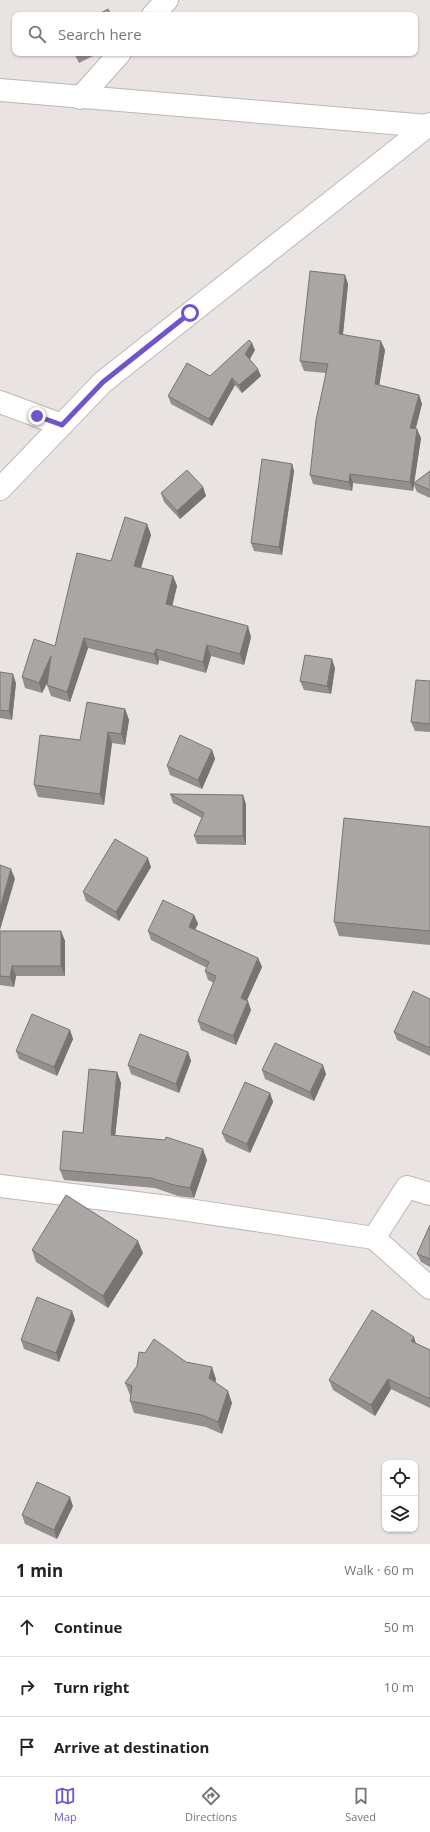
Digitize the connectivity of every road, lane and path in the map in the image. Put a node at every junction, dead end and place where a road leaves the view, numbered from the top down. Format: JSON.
{"nodes":[{"id":1,"x":166,"y":0,"type":"edge"},
{"id":2,"x":156,"y":12,"type":"edge"},
{"id":3,"x":117,"y":56,"type":"edge"},
{"id":4,"x":0,"y":90,"type":"edge"},
{"id":5,"x":80,"y":98,"type":"junction"},
{"id":6,"x":429,"y":125,"type":"edge"},
{"id":7,"x":0,"y":402,"type":"edge"},
{"id":8,"x":62,"y":425,"type":"junction"},
{"id":9,"x":0,"y":489,"type":"edge"},
{"id":10,"x":0,"y":1186,"type":"edge"},
{"id":11,"x":430,"y":1194,"type":"edge"},
{"id":12,"x":374,"y":1238,"type":"junction"},
{"id":13,"x":430,"y":1288,"type":"edge"}],
"edges":[{"from":1,"to":2,"type":"street"},
{"from":3,"to":5,"type":"street"},
{"from":4,"to":5,"type":"street"},
{"from":5,"to":6,"type":"street"},
{"from":6,"to":8,"type":"street"},
{"from":7,"to":8,"type":"street"},
{"from":8,"to":9,"type":"street"},
{"from":10,"to":12,"type":"street"},
{"from":11,"to":12,"type":"street"},
{"from":12,"to":13,"type":"street"}]}
